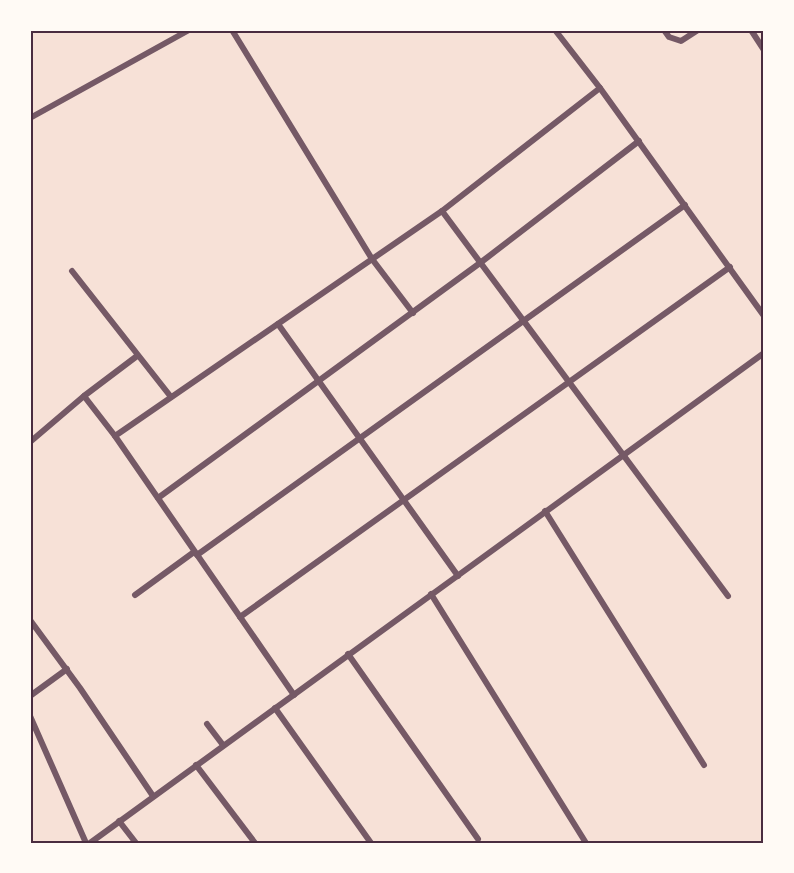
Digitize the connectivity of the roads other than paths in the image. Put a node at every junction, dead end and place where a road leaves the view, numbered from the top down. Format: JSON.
{"nodes":[{"id":1,"x":189,"y":30,"type":"edge"},
{"id":2,"x":232,"y":30,"type":"edge"},
{"id":3,"x":555,"y":30,"type":"edge"},
{"id":4,"x":664,"y":30,"type":"edge"},
{"id":5,"x":698,"y":30,"type":"edge"},
{"id":6,"x":751,"y":30,"type":"edge"},
{"id":7,"x":764,"y":50,"type":"edge"},
{"id":8,"x":600,"y":88,"type":"junction"},
{"id":9,"x":30,"y":118,"type":"edge"},
{"id":10,"x":639,"y":141,"type":"junction"},
{"id":11,"x":685,"y":205,"type":"junction"},
{"id":12,"x":442,"y":211,"type":"junction"},
{"id":13,"x":372,"y":259,"type":"junction"},
{"id":14,"x":480,"y":263,"type":"junction"},
{"id":15,"x":730,"y":267,"type":"junction"},
{"id":16,"x":72,"y":271,"type":"dead end"},
{"id":17,"x":412,"y":313,"type":"junction"},
{"id":18,"x":764,"y":316,"type":"edge"},
{"id":19,"x":523,"y":321,"type":"junction"},
{"id":20,"x":278,"y":324,"type":"junction"},
{"id":21,"x":764,"y":352,"type":"edge"},
{"id":22,"x":138,"y":357,"type":"junction"},
{"id":23,"x":319,"y":381,"type":"junction"},
{"id":24,"x":567,"y":382,"type":"junction"},
{"id":25,"x":84,"y":396,"type":"junction"},
{"id":26,"x":171,"y":397,"type":"junction"},
{"id":27,"x":115,"y":436,"type":"junction"},
{"id":28,"x":360,"y":438,"type":"junction"},
{"id":29,"x":30,"y":442,"type":"edge"},
{"id":30,"x":623,"y":455,"type":"junction"},
{"id":31,"x":158,"y":498,"type":"junction"},
{"id":32,"x":404,"y":500,"type":"junction"},
{"id":33,"x":545,"y":511,"type":"junction"},
{"id":34,"x":196,"y":553,"type":"junction"},
{"id":35,"x":458,"y":576,"type":"junction"},
{"id":36,"x":431,"y":594,"type":"junction"},
{"id":37,"x":135,"y":595,"type":"dead end"},
{"id":38,"x":728,"y":596,"type":"dead end"},
{"id":39,"x":240,"y":617,"type":"junction"},
{"id":40,"x":30,"y":620,"type":"edge"},
{"id":41,"x":348,"y":654,"type":"junction"},
{"id":42,"x":67,"y":669,"type":"junction"},
{"id":43,"x":294,"y":695,"type":"junction"},
{"id":44,"x":30,"y":696,"type":"edge"},
{"id":45,"x":275,"y":708,"type":"junction"},
{"id":46,"x":30,"y":716,"type":"edge"},
{"id":47,"x":207,"y":724,"type":"dead end"},
{"id":48,"x":223,"y":745,"type":"junction"},
{"id":49,"x":196,"y":765,"type":"junction"},
{"id":50,"x":704,"y":765,"type":"dead end"},
{"id":51,"x":153,"y":796,"type":"junction"},
{"id":52,"x":119,"y":821,"type":"junction"},
{"id":53,"x":478,"y":839,"type":"dead end"},
{"id":54,"x":88,"y":843,"type":"edge"},
{"id":55,"x":136,"y":843,"type":"edge"},
{"id":56,"x":255,"y":843,"type":"edge"},
{"id":57,"x":371,"y":843,"type":"edge"},
{"id":58,"x":586,"y":843,"type":"edge"}],
"edges":[{"from":1,"to":9,"type":"street"},
{"from":2,"to":13,"type":"street"},
{"from":3,"to":8,"type":"street"},
{"from":4,"to":5,"type":"street"},
{"from":6,"to":7,"type":"street"},
{"from":8,"to":10,"type":"street"},
{"from":8,"to":12,"type":"street"},
{"from":10,"to":11,"type":"street"},
{"from":10,"to":14,"type":"street"},
{"from":11,"to":15,"type":"street"},
{"from":11,"to":19,"type":"street"},
{"from":12,"to":13,"type":"street"},
{"from":12,"to":14,"type":"street"},
{"from":13,"to":17,"type":"street"},
{"from":13,"to":20,"type":"street"},
{"from":14,"to":17,"type":"street"},
{"from":14,"to":19,"type":"street"},
{"from":15,"to":18,"type":"street"},
{"from":15,"to":24,"type":"street"},
{"from":16,"to":22,"type":"street"},
{"from":17,"to":23,"type":"street"},
{"from":19,"to":24,"type":"street"},
{"from":19,"to":28,"type":"street"},
{"from":20,"to":23,"type":"street"},
{"from":20,"to":26,"type":"street"},
{"from":21,"to":30,"type":"street"},
{"from":22,"to":25,"type":"street"},
{"from":22,"to":26,"type":"street"},
{"from":23,"to":28,"type":"street"},
{"from":23,"to":31,"type":"street"},
{"from":24,"to":30,"type":"street"},
{"from":24,"to":32,"type":"street"},
{"from":25,"to":27,"type":"street"},
{"from":25,"to":29,"type":"street"},
{"from":26,"to":27,"type":"street"},
{"from":27,"to":31,"type":"street"},
{"from":28,"to":32,"type":"street"},
{"from":28,"to":34,"type":"street"},
{"from":30,"to":33,"type":"street"},
{"from":30,"to":38,"type":"street"},
{"from":31,"to":34,"type":"street"},
{"from":32,"to":35,"type":"street"},
{"from":32,"to":39,"type":"street"},
{"from":33,"to":35,"type":"street"},
{"from":33,"to":50,"type":"street"},
{"from":34,"to":37,"type":"street"},
{"from":34,"to":39,"type":"street"},
{"from":35,"to":36,"type":"street"},
{"from":36,"to":41,"type":"street"},
{"from":36,"to":58,"type":"street"},
{"from":39,"to":43,"type":"street"},
{"from":40,"to":42,"type":"street"},
{"from":41,"to":43,"type":"street"},
{"from":41,"to":53,"type":"street"},
{"from":42,"to":44,"type":"street"},
{"from":42,"to":51,"type":"street"},
{"from":43,"to":45,"type":"street"},
{"from":45,"to":48,"type":"street"},
{"from":45,"to":57,"type":"street"},
{"from":46,"to":54,"type":"street"},
{"from":47,"to":48,"type":"street"},
{"from":48,"to":49,"type":"street"},
{"from":49,"to":51,"type":"street"},
{"from":49,"to":56,"type":"street"},
{"from":51,"to":52,"type":"street"},
{"from":52,"to":54,"type":"street"},
{"from":52,"to":55,"type":"street"}]}
